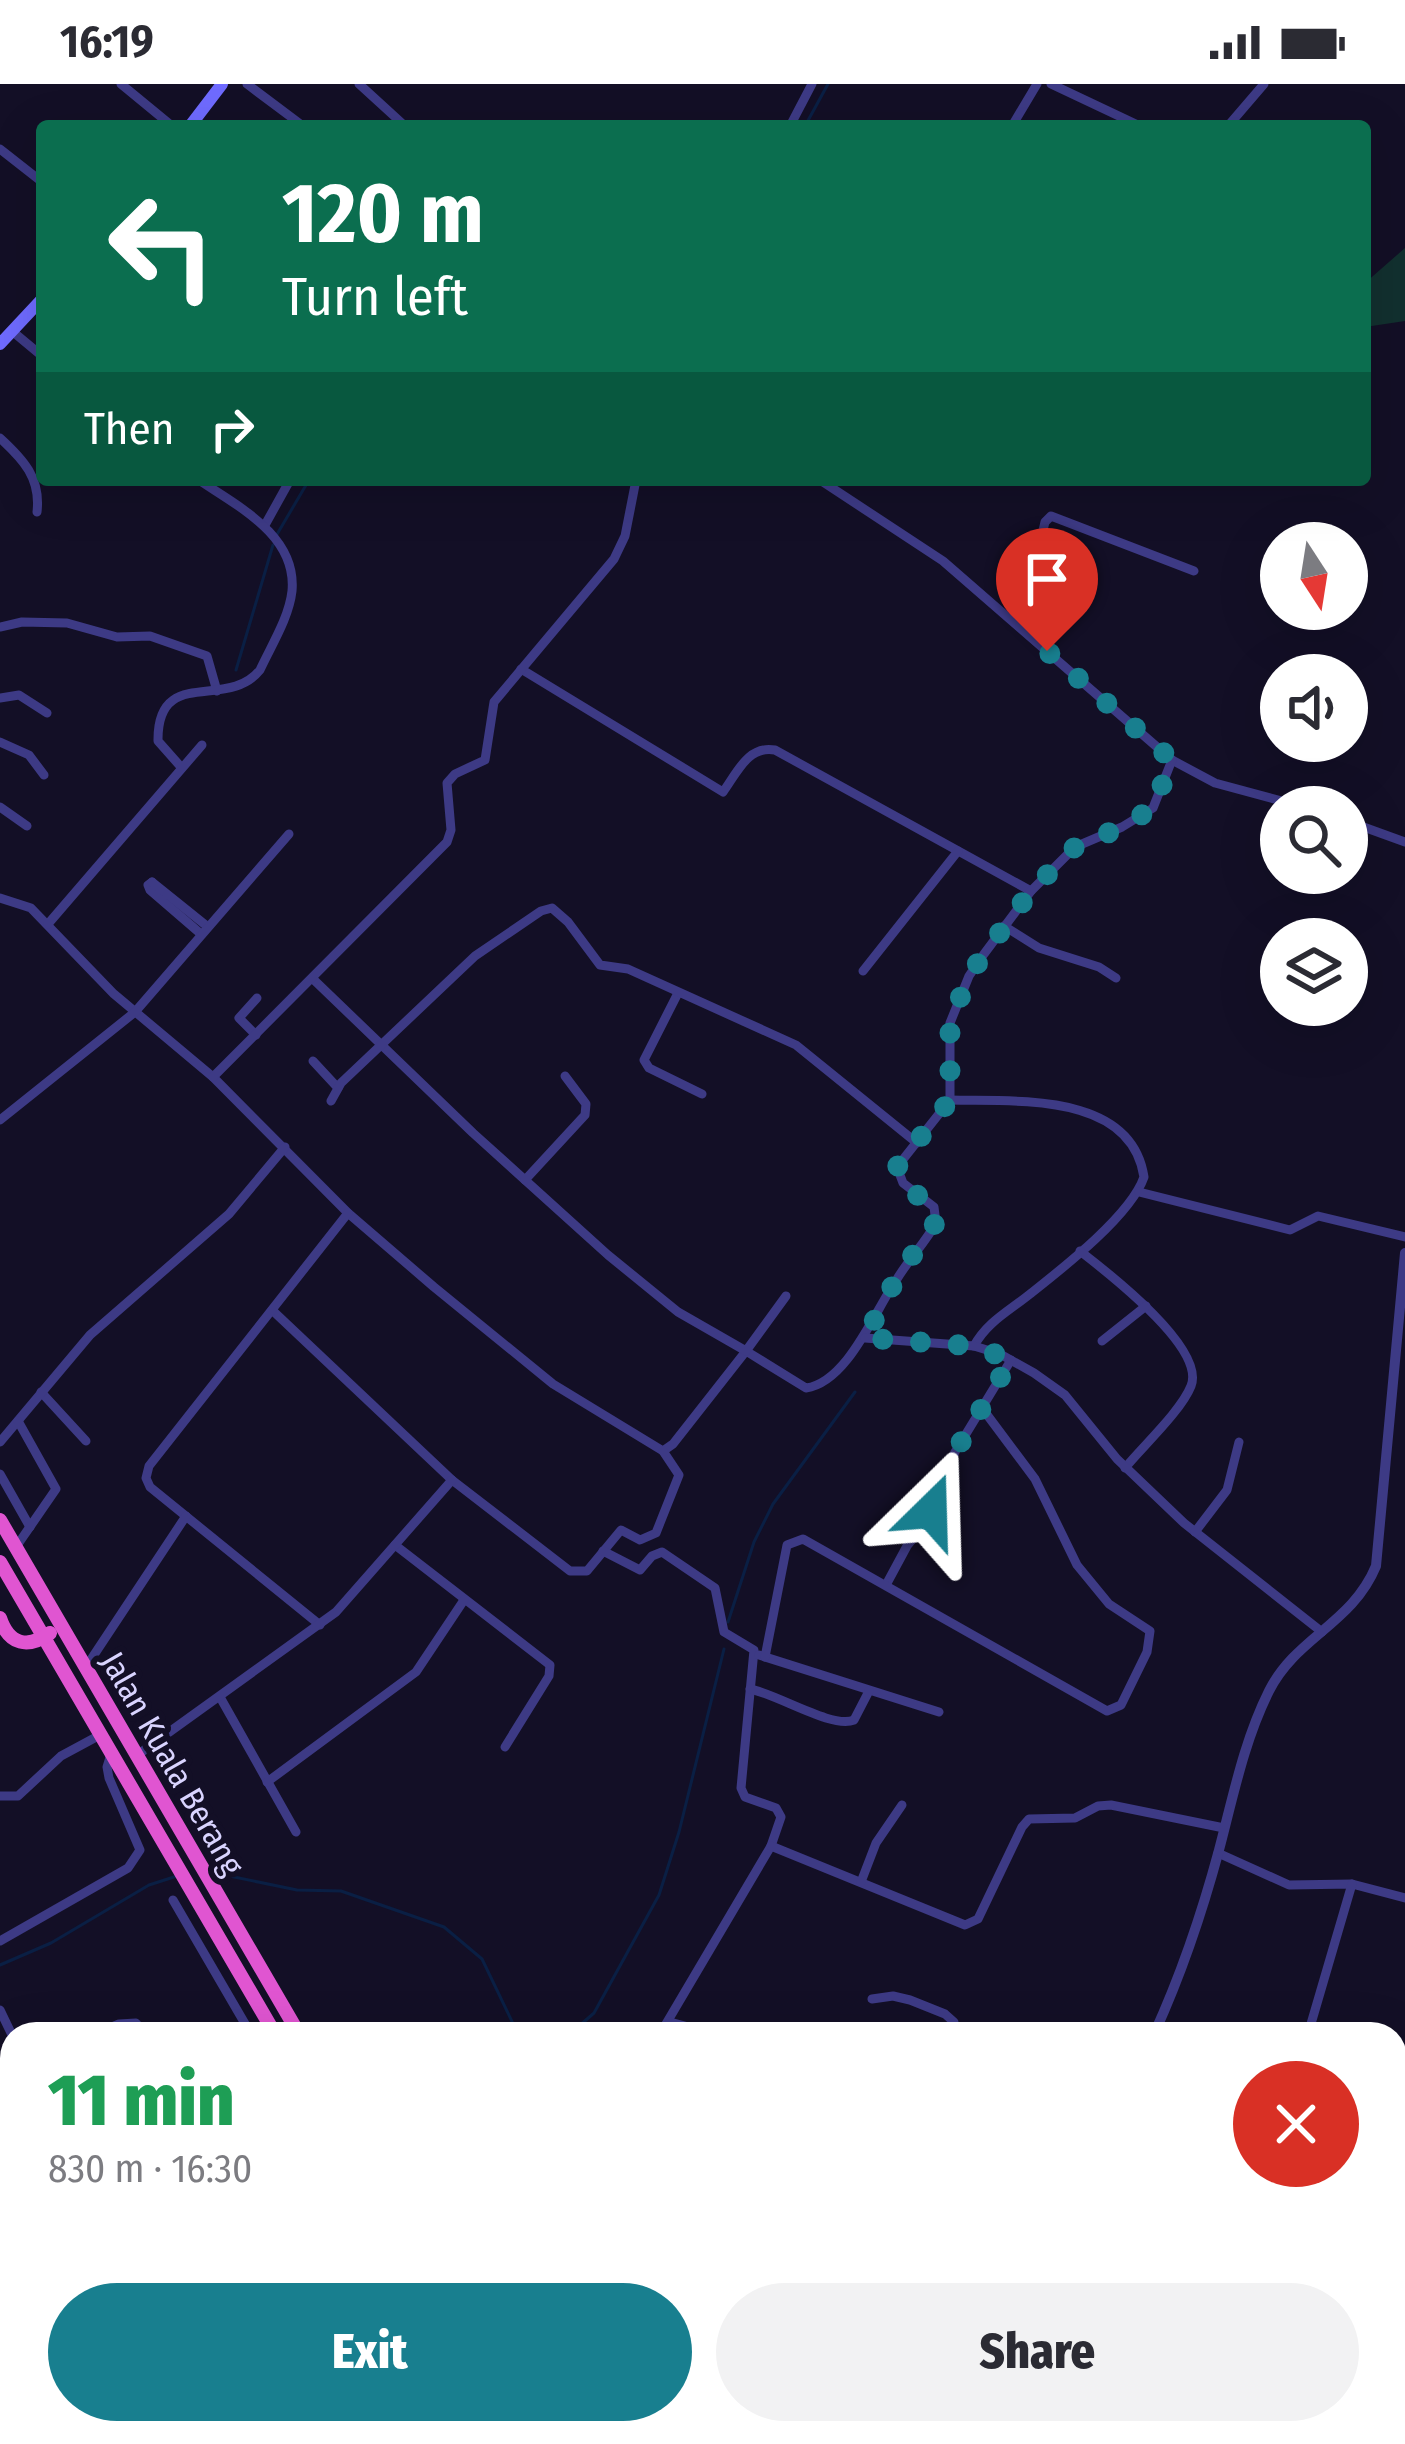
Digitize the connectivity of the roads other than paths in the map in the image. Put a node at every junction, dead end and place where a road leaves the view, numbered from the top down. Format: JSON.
{"nodes":[{"id":1,"x":121,"y":84,"type":"edge"},
{"id":2,"x":222,"y":84,"type":"edge"},
{"id":3,"x":248,"y":84,"type":"edge"},
{"id":4,"x":359,"y":84,"type":"edge"},
{"id":5,"x":812,"y":84,"type":"edge"},
{"id":6,"x":1037,"y":84,"type":"edge"},
{"id":7,"x":1051,"y":84,"type":"edge"},
{"id":8,"x":1264,"y":84,"type":"edge"},
{"id":9,"x":165,"y":120,"type":"edge"},
{"id":10,"x":195,"y":120,"type":"edge"},
{"id":11,"x":295,"y":120,"type":"edge"},
{"id":12,"x":398,"y":120,"type":"edge"},
{"id":13,"x":793,"y":120,"type":"edge"},
{"id":14,"x":1016,"y":120,"type":"edge"},
{"id":15,"x":1128,"y":120,"type":"edge"},
{"id":16,"x":1233,"y":120,"type":"edge"},
{"id":17,"x":0,"y":149,"type":"edge"},
{"id":18,"x":36,"y":177,"type":"edge"},
{"id":19,"x":36,"y":305,"type":"edge"},
{"id":20,"x":12,"y":331,"type":"junction"},
{"id":21,"x":0,"y":344,"type":"edge"},
{"id":22,"x":36,"y":351,"type":"edge"},
{"id":23,"x":0,"y":438,"type":"edge"},
{"id":24,"x":208,"y":486,"type":"edge"},
{"id":25,"x":287,"y":486,"type":"edge"},
{"id":26,"x":635,"y":486,"type":"edge"},
{"id":27,"x":829,"y":486,"type":"edge"},
{"id":28,"x":37,"y":512,"type":"dead end"},
{"id":29,"x":265,"y":525,"type":"junction"},
{"id":30,"x":1194,"y":571,"type":"dead end"},
{"id":31,"x":1020,"y":626,"type":"junction"},
{"id":32,"x":0,"y":627,"type":"edge"},
{"id":33,"x":521,"y":669,"type":"junction"},
{"id":34,"x":217,"y":691,"type":"junction"},
{"id":35,"x":0,"y":698,"type":"edge"},
{"id":36,"x":46,"y":713,"type":"dead end"},
{"id":37,"x":0,"y":742,"type":"edge"},
{"id":38,"x":202,"y":745,"type":"dead end"},
{"id":39,"x":1172,"y":760,"type":"junction"},
{"id":40,"x":182,"y":767,"type":"junction"},
{"id":41,"x":44,"y":775,"type":"dead end"},
{"id":42,"x":1260,"y":795,"type":"edge"},
{"id":43,"x":0,"y":808,"type":"edge"},
{"id":44,"x":27,"y":826,"type":"dead end"},
{"id":45,"x":1368,"y":829,"type":"edge"},
{"id":46,"x":289,"y":833,"type":"dead end"},
{"id":47,"x":1405,"y":842,"type":"edge"},
{"id":48,"x":958,"y":850,"type":"junction"},
{"id":49,"x":1031,"y":891,"type":"junction"},
{"id":50,"x":0,"y":898,"type":"edge"},
{"id":51,"x":48,"y":924,"type":"junction"},
{"id":52,"x":1004,"y":926,"type":"junction"},
{"id":53,"x":204,"y":930,"type":"junction"},
{"id":54,"x":863,"y":971,"type":"dead end"},
{"id":55,"x":313,"y":979,"type":"junction"},
{"id":56,"x":1116,"y":979,"type":"dead end"},
{"id":57,"x":678,"y":993,"type":"junction"},
{"id":58,"x":256,"y":998,"type":"dead end"},
{"id":59,"x":135,"y":1012,"type":"junction"},
{"id":60,"x":256,"y":1035,"type":"junction"},
{"id":61,"x":380,"y":1045,"type":"junction"},
{"id":62,"x":313,"y":1061,"type":"dead end"},
{"id":63,"x":566,"y":1076,"type":"dead end"},
{"id":64,"x":213,"y":1077,"type":"junction"},
{"id":65,"x":338,"y":1088,"type":"junction"},
{"id":66,"x":702,"y":1094,"type":"dead end"},
{"id":67,"x":950,"y":1100,"type":"junction"},
{"id":68,"x":331,"y":1101,"type":"dead end"},
{"id":69,"x":0,"y":1120,"type":"edge"},
{"id":70,"x":917,"y":1143,"type":"junction"},
{"id":71,"x":285,"y":1147,"type":"junction"},
{"id":72,"x":525,"y":1180,"type":"junction"},
{"id":73,"x":1139,"y":1192,"type":"junction"},
{"id":74,"x":348,"y":1213,"type":"junction"},
{"id":75,"x":1405,"y":1237,"type":"edge"},
{"id":76,"x":1080,"y":1250,"type":"junction"},
{"id":77,"x":1405,"y":1253,"type":"edge"},
{"id":78,"x":786,"y":1296,"type":"dead end"},
{"id":79,"x":1146,"y":1306,"type":"junction"},
{"id":80,"x":272,"y":1310,"type":"junction"},
{"id":81,"x":865,"y":1338,"type":"junction"},
{"id":82,"x":1102,"y":1341,"type":"dead end"},
{"id":83,"x":974,"y":1346,"type":"junction"},
{"id":84,"x":746,"y":1352,"type":"junction"},
{"id":85,"x":1011,"y":1360,"type":"junction"},
{"id":86,"x":41,"y":1392,"type":"junction"},
{"id":87,"x":982,"y":1408,"type":"junction"},
{"id":88,"x":18,"y":1420,"type":"junction"},
{"id":89,"x":86,"y":1441,"type":"dead end"},
{"id":90,"x":0,"y":1442,"type":"edge"},
{"id":91,"x":1239,"y":1442,"type":"dead end"},
{"id":92,"x":663,"y":1451,"type":"junction"},
{"id":93,"x":1125,"y":1468,"type":"junction"},
{"id":94,"x":0,"y":1474,"type":"edge"},
{"id":95,"x":452,"y":1480,"type":"junction"},
{"id":96,"x":186,"y":1516,"type":"junction"},
{"id":97,"x":0,"y":1520,"type":"edge"},
{"id":98,"x":30,"y":1527,"type":"junction"},
{"id":99,"x":1195,"y":1532,"type":"junction"},
{"id":100,"x":395,"y":1545,"type":"junction"},
{"id":101,"x":16,"y":1546,"type":"junction"},
{"id":102,"x":603,"y":1551,"type":"junction"},
{"id":103,"x":0,"y":1562,"type":"edge"},
{"id":104,"x":886,"y":1585,"type":"junction"},
{"id":105,"x":47,"y":1600,"type":"junction"},
{"id":106,"x":464,"y":1600,"type":"junction"},
{"id":107,"x":0,"y":1618,"type":"edge"},
{"id":108,"x":320,"y":1625,"type":"junction"},
{"id":109,"x":1322,"y":1632,"type":"junction"},
{"id":110,"x":44,"y":1638,"type":"junction"},
{"id":111,"x":760,"y":1655,"type":"junction"},
{"id":112,"x":86,"y":1667,"type":"junction"},
{"id":113,"x":750,"y":1689,"type":"junction"},
{"id":114,"x":869,"y":1691,"type":"junction"},
{"id":115,"x":220,"y":1697,"type":"junction"},
{"id":116,"x":940,"y":1712,"type":"dead end"},
{"id":117,"x":100,"y":1735,"type":"junction"},
{"id":118,"x":505,"y":1747,"type":"dead end"},
{"id":119,"x":111,"y":1754,"type":"junction"},
{"id":120,"x":136,"y":1756,"type":"junction"},
{"id":121,"x":267,"y":1781,"type":"junction"},
{"id":122,"x":0,"y":1796,"type":"edge"},
{"id":123,"x":902,"y":1805,"type":"dead end"},
{"id":124,"x":1224,"y":1828,"type":"junction"},
{"id":125,"x":296,"y":1832,"type":"dead end"},
{"id":126,"x":771,"y":1846,"type":"junction"},
{"id":127,"x":1218,"y":1853,"type":"junction"},
{"id":128,"x":861,"y":1882,"type":"junction"},
{"id":129,"x":1352,"y":1884,"type":"junction"},
{"id":130,"x":1405,"y":1898,"type":"edge"},
{"id":131,"x":173,"y":1900,"type":"dead end"},
{"id":132,"x":219,"y":1939,"type":"junction"},
{"id":133,"x":0,"y":1941,"type":"edge"},
{"id":134,"x":201,"y":1949,"type":"junction"},
{"id":135,"x":872,"y":1999,"type":"dead end"},
{"id":136,"x":244,"y":2022,"type":"edge"},
{"id":137,"x":268,"y":2022,"type":"edge"},
{"id":138,"x":292,"y":2022,"type":"edge"},
{"id":139,"x":670,"y":2022,"type":"edge"},
{"id":140,"x":954,"y":2022,"type":"edge"},
{"id":141,"x":1159,"y":2022,"type":"edge"},
{"id":142,"x":1312,"y":2022,"type":"edge"}],
"edges":[{"from":1,"to":9,"type":"street"},
{"from":2,"to":10,"type":"main road"},
{"from":3,"to":11,"type":"street"},
{"from":4,"to":12,"type":"street"},
{"from":5,"to":13,"type":"street"},
{"from":6,"to":14,"type":"street"},
{"from":7,"to":15,"type":"street"},
{"from":8,"to":16,"type":"street"},
{"from":17,"to":18,"type":"street"},
{"from":19,"to":20,"type":"main road"},
{"from":20,"to":21,"type":"main road"},
{"from":20,"to":22,"type":"street"},
{"from":23,"to":28,"type":"street"},
{"from":24,"to":29,"type":"street"},
{"from":25,"to":29,"type":"street"},
{"from":26,"to":33,"type":"street"},
{"from":27,"to":31,"type":"street"},
{"from":29,"to":34,"type":"street"},
{"from":30,"to":31,"type":"street"},
{"from":31,"to":39,"type":"street"},
{"from":32,"to":34,"type":"street"},
{"from":33,"to":48,"type":"street"},
{"from":33,"to":55,"type":"street"},
{"from":34,"to":40,"type":"street"},
{"from":35,"to":36,"type":"street"},
{"from":37,"to":41,"type":"street"},
{"from":38,"to":40,"type":"street"},
{"from":39,"to":42,"type":"street"},
{"from":39,"to":49,"type":"street"},
{"from":40,"to":51,"type":"street"},
{"from":43,"to":44,"type":"street"},
{"from":45,"to":47,"type":"street"},
{"from":46,"to":53,"type":"street"},
{"from":48,"to":49,"type":"street"},
{"from":48,"to":54,"type":"street"},
{"from":49,"to":52,"type":"street"},
{"from":50,"to":51,"type":"street"},
{"from":51,"to":59,"type":"street"},
{"from":52,"to":56,"type":"street"},
{"from":52,"to":67,"type":"street"},
{"from":53,"to":53,"type":"street"},
{"from":53,"to":59,"type":"street"},
{"from":55,"to":60,"type":"street"},
{"from":55,"to":61,"type":"street"},
{"from":57,"to":61,"type":"street"},
{"from":57,"to":66,"type":"street"},
{"from":57,"to":70,"type":"street"},
{"from":58,"to":60,"type":"street"},
{"from":59,"to":64,"type":"street"},
{"from":59,"to":69,"type":"street"},
{"from":60,"to":64,"type":"street"},
{"from":61,"to":65,"type":"street"},
{"from":61,"to":72,"type":"street"},
{"from":62,"to":65,"type":"street"},
{"from":63,"to":72,"type":"street"},
{"from":64,"to":71,"type":"street"},
{"from":65,"to":68,"type":"street"},
{"from":67,"to":70,"type":"street"},
{"from":67,"to":73,"type":"street"},
{"from":70,"to":81,"type":"street"},
{"from":71,"to":74,"type":"street"},
{"from":71,"to":86,"type":"street"},
{"from":72,"to":84,"type":"street"},
{"from":73,"to":75,"type":"street"},
{"from":73,"to":76,"type":"street"},
{"from":74,"to":80,"type":"street"},
{"from":74,"to":92,"type":"street"},
{"from":76,"to":79,"type":"street"},
{"from":76,"to":83,"type":"street"},
{"from":77,"to":109,"type":"street"},
{"from":78,"to":84,"type":"street"},
{"from":79,"to":82,"type":"street"},
{"from":79,"to":93,"type":"street"},
{"from":80,"to":95,"type":"street"},
{"from":80,"to":96,"type":"street"},
{"from":81,"to":83,"type":"street"},
{"from":81,"to":84,"type":"street"},
{"from":83,"to":85,"type":"street"},
{"from":84,"to":92,"type":"street"},
{"from":85,"to":87,"type":"street"},
{"from":85,"to":93,"type":"street"},
{"from":86,"to":88,"type":"street"},
{"from":86,"to":89,"type":"street"},
{"from":87,"to":104,"type":"street"},
{"from":87,"to":104,"type":"street"},
{"from":88,"to":90,"type":"street"},
{"from":88,"to":98,"type":"street"},
{"from":91,"to":99,"type":"street"},
{"from":92,"to":102,"type":"street"},
{"from":93,"to":99,"type":"street"},
{"from":94,"to":98,"type":"street"},
{"from":95,"to":100,"type":"street"},
{"from":95,"to":102,"type":"street"},
{"from":96,"to":108,"type":"street"},
{"from":96,"to":112,"type":"street"},
{"from":97,"to":101,"type":"highway","name":"Jalan Kuala Berang"},
{"from":98,"to":101,"type":"street"},
{"from":99,"to":109,"type":"street"},
{"from":100,"to":106,"type":"street"},
{"from":100,"to":108,"type":"street"},
{"from":101,"to":105,"type":"highway","name":"Jalan Kuala Berang"},
{"from":102,"to":111,"type":"street"},
{"from":103,"to":110,"type":"highway","name":"Jalan Kuala Berang"},
{"from":104,"to":111,"type":"street"},
{"from":105,"to":110,"type":"highway"},
{"from":105,"to":112,"type":"highway","name":"Jalan Kuala Berang"},
{"from":106,"to":118,"type":"street"},
{"from":106,"to":121,"type":"street"},
{"from":107,"to":110,"type":"highway"},
{"from":108,"to":115,"type":"street"},
{"from":109,"to":124,"type":"street"},
{"from":110,"to":117,"type":"highway","name":"Jalan Kuala Berang"},
{"from":111,"to":113,"type":"street"},
{"from":111,"to":114,"type":"street"},
{"from":112,"to":120,"type":"highway","name":"Jalan Kuala Berang"},
{"from":113,"to":114,"type":"street"},
{"from":113,"to":126,"type":"street"},
{"from":114,"to":116,"type":"street"},
{"from":115,"to":120,"type":"street"},
{"from":115,"to":121,"type":"street"},
{"from":117,"to":119,"type":"highway","name":"Jalan Kuala Berang"},
{"from":117,"to":122,"type":"street"},
{"from":119,"to":132,"type":"highway","name":"Jalan Kuala Berang"},
{"from":119,"to":133,"type":"street"},
{"from":120,"to":138,"type":"highway","name":"Jalan Kuala Berang"},
{"from":121,"to":125,"type":"street"},
{"from":123,"to":128,"type":"street"},
{"from":124,"to":127,"type":"street"},
{"from":124,"to":128,"type":"street"},
{"from":126,"to":128,"type":"street"},
{"from":126,"to":139,"type":"street"},
{"from":127,"to":129,"type":"street"},
{"from":127,"to":141,"type":"street"},
{"from":129,"to":130,"type":"street"},
{"from":129,"to":142,"type":"street"},
{"from":131,"to":134,"type":"street"},
{"from":132,"to":134,"type":"street"},
{"from":132,"to":137,"type":"highway","name":"Jalan Kuala Berang"},
{"from":134,"to":136,"type":"street"},
{"from":135,"to":140,"type":"street"}]}
